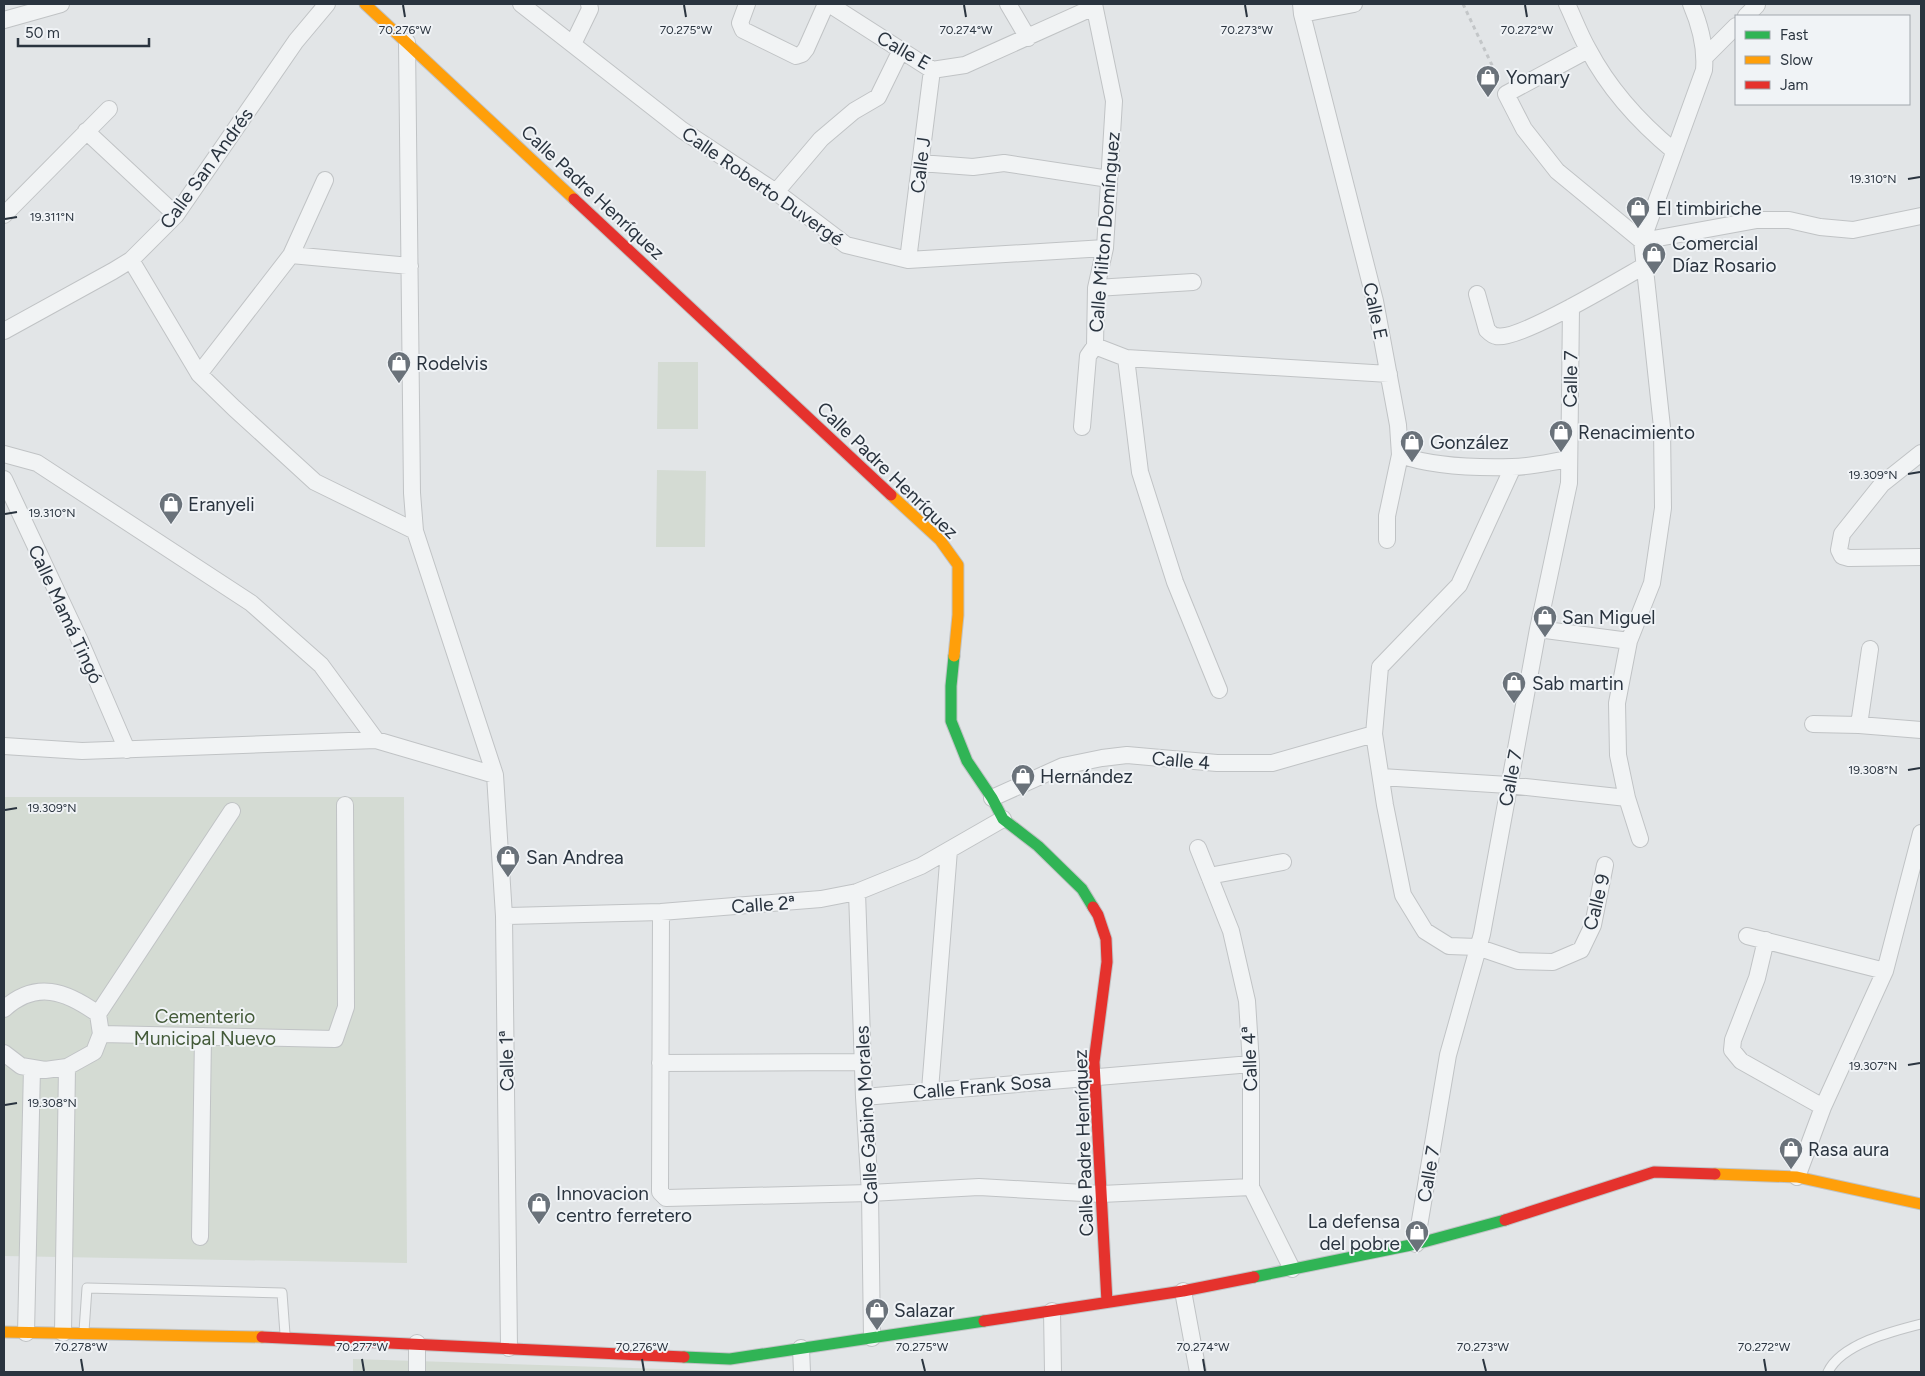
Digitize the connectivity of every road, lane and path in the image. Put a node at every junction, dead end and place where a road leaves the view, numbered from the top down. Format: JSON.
{"nodes":[{"id":1,"x":61,"y":4,"type":"edge"},
{"id":2,"x":327,"y":4,"type":"edge"},
{"id":3,"x":365,"y":4,"type":"edge"},
{"id":4,"x":521,"y":4,"type":"edge"},
{"id":5,"x":589,"y":4,"type":"edge"},
{"id":6,"x":747,"y":4,"type":"edge"},
{"id":7,"x":828,"y":4,"type":"edge"},
{"id":8,"x":1008,"y":4,"type":"edge"},
{"id":9,"x":1354,"y":4,"type":"edge"},
{"id":10,"x":1463,"y":4,"type":"edge"},
{"id":11,"x":1567,"y":4,"type":"edge"},
{"id":12,"x":1691,"y":4,"type":"edge"},
{"id":13,"x":1094,"y":5,"type":"edge"},
{"id":14,"x":1302,"y":9,"type":"edge"},
{"id":15,"x":4,"y":20,"type":"edge"},
{"id":16,"x":1735,"y":27,"type":"edge"},
{"id":17,"x":1028,"y":38,"type":"junction"},
{"id":18,"x":407,"y":42,"type":"junction"},
{"id":19,"x":573,"y":44,"type":"junction"},
{"id":20,"x":901,"y":50,"type":"junction"},
{"id":21,"x":1588,"y":50,"type":"junction"},
{"id":22,"x":1706,"y":58,"type":"junction"},
{"id":23,"x":932,"y":70,"type":"junction"},
{"id":24,"x":1506,"y":94,"type":"junction"},
{"id":25,"x":109,"y":109,"type":"dead end"},
{"id":26,"x":86,"y":131,"type":"junction"},
{"id":27,"x":1674,"y":151,"type":"junction"},
{"id":28,"x":920,"y":164,"type":"junction"},
{"id":29,"x":1109,"y":179,"type":"junction"},
{"id":30,"x":325,"y":180,"type":"dead end"},
{"id":31,"x":776,"y":192,"type":"junction"},
{"id":32,"x":4,"y":215,"type":"edge"},
{"id":33,"x":176,"y":216,"type":"junction"},
{"id":34,"x":1921,"y":216,"type":"edge"},
{"id":35,"x":1642,"y":241,"type":"junction"},
{"id":36,"x":1105,"y":248,"type":"junction"},
{"id":37,"x":292,"y":255,"type":"junction"},
{"id":38,"x":131,"y":260,"type":"junction"},
{"id":39,"x":908,"y":260,"type":"junction"},
{"id":40,"x":410,"y":266,"type":"junction"},
{"id":41,"x":1644,"y":266,"type":"junction"},
{"id":42,"x":1192,"y":282,"type":"dead end"},
{"id":43,"x":1096,"y":288,"type":"junction"},
{"id":44,"x":1477,"y":294,"type":"dead end"},
{"id":45,"x":1572,"y":307,"type":"junction"},
{"id":46,"x":4,"y":331,"type":"edge"},
{"id":47,"x":1095,"y":346,"type":"junction"},
{"id":48,"x":1126,"y":358,"type":"junction"},
{"id":49,"x":199,"y":374,"type":"junction"},
{"id":50,"x":1389,"y":374,"type":"junction"},
{"id":51,"x":1082,"y":427,"type":"dead end"},
{"id":52,"x":1921,"y":453,"type":"edge"},
{"id":53,"x":4,"y":454,"type":"edge"},
{"id":54,"x":1400,"y":455,"type":"junction"},
{"id":55,"x":1569,"y":459,"type":"junction"},
{"id":56,"x":1513,"y":467,"type":"junction"},
{"id":57,"x":4,"y":478,"type":"edge"},
{"id":58,"x":415,"y":531,"type":"junction"},
{"id":59,"x":1387,"y":540,"type":"dead end"},
{"id":60,"x":1921,"y":557,"type":"edge"},
{"id":61,"x":1538,"y":629,"type":"junction"},
{"id":62,"x":1629,"y":641,"type":"junction"},
{"id":63,"x":1870,"y":649,"type":"dead end"},
{"id":64,"x":1219,"y":690,"type":"dead end"},
{"id":65,"x":1813,"y":724,"type":"dead end"},
{"id":66,"x":1859,"y":724,"type":"junction"},
{"id":67,"x":1921,"y":730,"type":"edge"},
{"id":68,"x":1374,"y":734,"type":"junction"},
{"id":69,"x":376,"y":740,"type":"junction"},
{"id":70,"x":4,"y":746,"type":"edge"},
{"id":71,"x":126,"y":750,"type":"junction"},
{"id":72,"x":495,"y":775,"type":"junction"},
{"id":73,"x":1381,"y":777,"type":"junction"},
{"id":74,"x":1508,"y":785,"type":"junction"},
{"id":75,"x":992,"y":798,"type":"junction"},
{"id":76,"x":1627,"y":798,"type":"junction"},
{"id":77,"x":345,"y":805,"type":"dead end"},
{"id":78,"x":232,"y":811,"type":"dead end"},
{"id":79,"x":1003,"y":819,"type":"junction"},
{"id":80,"x":1921,"y":833,"type":"edge"},
{"id":81,"x":1640,"y":839,"type":"dead end"},
{"id":82,"x":1198,"y":848,"type":"dead end"},
{"id":83,"x":949,"y":850,"type":"junction"},
{"id":84,"x":1283,"y":862,"type":"dead end"},
{"id":85,"x":1605,"y":865,"type":"dead end"},
{"id":86,"x":1209,"y":876,"type":"junction"},
{"id":87,"x":857,"y":892,"type":"junction"},
{"id":88,"x":661,"y":912,"type":"junction"},
{"id":89,"x":504,"y":916,"type":"junction"},
{"id":90,"x":1746,"y":936,"type":"dead end"},
{"id":91,"x":1766,"y":940,"type":"junction"},
{"id":92,"x":1477,"y":947,"type":"junction"},
{"id":93,"x":1885,"y":971,"type":"junction"},
{"id":94,"x":4,"y":1009,"type":"edge"},
{"id":95,"x":98,"y":1014,"type":"junction"},
{"id":96,"x":101,"y":1034,"type":"junction"},
{"id":97,"x":203,"y":1036,"type":"junction"},
{"id":98,"x":4,"y":1053,"type":"edge"},
{"id":99,"x":863,"y":1062,"type":"junction"},
{"id":100,"x":660,"y":1063,"type":"junction"},
{"id":101,"x":1250,"y":1064,"type":"junction"},
{"id":102,"x":68,"y":1067,"type":"junction"},
{"id":103,"x":32,"y":1068,"type":"junction"},
{"id":104,"x":1095,"y":1076,"type":"junction"},
{"id":105,"x":930,"y":1090,"type":"junction"},
{"id":106,"x":864,"y":1097,"type":"junction"},
{"id":107,"x":1823,"y":1107,"type":"junction"},
{"id":108,"x":1797,"y":1177,"type":"junction"},
{"id":109,"x":1252,"y":1187,"type":"junction"},
{"id":110,"x":870,"y":1193,"type":"junction"},
{"id":111,"x":1101,"y":1194,"type":"junction"},
{"id":112,"x":1921,"y":1204,"type":"edge"},
{"id":113,"x":200,"y":1237,"type":"dead end"},
{"id":114,"x":1416,"y":1244,"type":"junction"},
{"id":115,"x":1292,"y":1269,"type":"junction"},
{"id":116,"x":1183,"y":1291,"type":"junction"},
{"id":117,"x":1107,"y":1302,"type":"junction"},
{"id":118,"x":1052,"y":1311,"type":"junction"},
{"id":119,"x":1921,"y":1324,"type":"edge"},
{"id":120,"x":4,"y":1332,"type":"edge"},
{"id":121,"x":26,"y":1333,"type":"junction"},
{"id":122,"x":63,"y":1333,"type":"junction"},
{"id":123,"x":84,"y":1333,"type":"junction"},
{"id":124,"x":286,"y":1337,"type":"junction"},
{"id":125,"x":872,"y":1338,"type":"junction"},
{"id":126,"x":417,"y":1343,"type":"junction"},
{"id":127,"x":509,"y":1348,"type":"junction"},
{"id":128,"x":801,"y":1348,"type":"junction"},
{"id":129,"x":1832,"y":1369,"type":"edge"},
{"id":130,"x":417,"y":1372,"type":"edge"},
{"id":131,"x":802,"y":1372,"type":"edge"},
{"id":132,"x":1053,"y":1372,"type":"edge"},
{"id":133,"x":1198,"y":1372,"type":"edge"}],
"edges":[{"from":1,"to":15,"type":"street"},
{"from":2,"to":33,"type":"street","name":"Calle San Andrés"},
{"from":3,"to":18,"type":"main road","name":"Calle Padre Henríquez"},
{"from":4,"to":19,"type":"street","name":"Calle Roberto Duvergé"},
{"from":5,"to":19,"type":"street"},
{"from":6,"to":7,"type":"street"},
{"from":7,"to":20,"type":"street","name":"Calle E"},
{"from":8,"to":17,"type":"street"},
{"from":9,"to":14,"type":"street"},
{"from":10,"to":24,"type":"path"},
{"from":11,"to":21,"type":"street"},
{"from":12,"to":22,"type":"street"},
{"from":13,"to":17,"type":"street","name":"Calle E"},
{"from":13,"to":29,"type":"street","name":"Calle Milton Domínguez"},
{"from":14,"to":50,"type":"street","name":"Calle E"},
{"from":16,"to":22,"type":"street"},
{"from":17,"to":23,"type":"street","name":"Calle E"},
{"from":18,"to":40,"type":"street","name":"Calle 1ª"},
{"from":18,"to":75,"type":"main road","name":"Calle Padre Henríquez"},
{"from":19,"to":31,"type":"street","name":"Calle Roberto Duvergé"},
{"from":20,"to":23,"type":"street","name":"Calle E"},
{"from":20,"to":31,"type":"street"},
{"from":21,"to":24,"type":"street"},
{"from":21,"to":27,"type":"street"},
{"from":22,"to":27,"type":"street"},
{"from":23,"to":28,"type":"street","name":"Calle J"},
{"from":24,"to":35,"type":"street"},
{"from":25,"to":26,"type":"street"},
{"from":26,"to":32,"type":"street"},
{"from":26,"to":33,"type":"street"},
{"from":27,"to":35,"type":"street"},
{"from":28,"to":29,"type":"street"},
{"from":28,"to":39,"type":"street","name":"Calle J"},
{"from":29,"to":36,"type":"street","name":"Calle Milton Domínguez"},
{"from":30,"to":37,"type":"street"},
{"from":31,"to":39,"type":"street","name":"Calle Roberto Duvergé"},
{"from":33,"to":38,"type":"street","name":"Calle San Andrés"},
{"from":34,"to":35,"type":"street"},
{"from":35,"to":41,"type":"street"},
{"from":36,"to":39,"type":"street","name":"Calle Roberto Duvergé"},
{"from":36,"to":43,"type":"street","name":"Calle Milton Domínguez"},
{"from":37,"to":40,"type":"street"},
{"from":37,"to":49,"type":"street"},
{"from":38,"to":46,"type":"street","name":"Calle San Andrés"},
{"from":38,"to":49,"type":"street"},
{"from":40,"to":58,"type":"street","name":"Calle 1ª"},
{"from":41,"to":45,"type":"street"},
{"from":41,"to":62,"type":"street"},
{"from":42,"to":43,"type":"street"},
{"from":43,"to":47,"type":"street","name":"Calle Milton Domínguez"},
{"from":44,"to":45,"type":"street"},
{"from":45,"to":55,"type":"street","name":"Calle 7"},
{"from":47,"to":48,"type":"street","name":"Calle Milton Domínguez"},
{"from":47,"to":51,"type":"street"},
{"from":48,"to":50,"type":"street","name":"Calle Milton Domínguez"},
{"from":48,"to":64,"type":"street"},
{"from":49,"to":58,"type":"street"},
{"from":50,"to":54,"type":"street","name":"Calle E"},
{"from":52,"to":60,"type":"street"},
{"from":53,"to":69,"type":"street"},
{"from":54,"to":56,"type":"street"},
{"from":54,"to":59,"type":"street","name":"Calle E"},
{"from":55,"to":56,"type":"street"},
{"from":55,"to":61,"type":"street","name":"Calle 7"},
{"from":56,"to":68,"type":"street","name":"Calle 9"},
{"from":57,"to":71,"type":"street","name":"Calle Mamá Tingó"},
{"from":58,"to":72,"type":"street","name":"Calle 1ª"},
{"from":61,"to":62,"type":"street"},
{"from":61,"to":74,"type":"street","name":"Calle 7"},
{"from":62,"to":76,"type":"street"},
{"from":63,"to":66,"type":"street"},
{"from":65,"to":66,"type":"street"},
{"from":66,"to":67,"type":"street"},
{"from":68,"to":73,"type":"street","name":"Calle 9"},
{"from":68,"to":75,"type":"street","name":"Calle 4"},
{"from":69,"to":71,"type":"street"},
{"from":69,"to":72,"type":"street"},
{"from":70,"to":71,"type":"street"},
{"from":72,"to":89,"type":"street","name":"Calle 1ª"},
{"from":73,"to":74,"type":"street"},
{"from":73,"to":92,"type":"street","name":"Calle 9"},
{"from":74,"to":76,"type":"street"},
{"from":74,"to":92,"type":"street","name":"Calle 7"},
{"from":75,"to":79,"type":"main road","name":"Calle Padre Henríquez"},
{"from":76,"to":81,"type":"street"},
{"from":77,"to":97,"type":"street"},
{"from":78,"to":95,"type":"street"},
{"from":79,"to":83,"type":"street","name":"Calle 2ª"},
{"from":79,"to":104,"type":"main road","name":"Calle Padre Henríquez"},
{"from":80,"to":93,"type":"street"},
{"from":82,"to":86,"type":"street","name":"Calle 4ª"},
{"from":83,"to":87,"type":"street","name":"Calle 2ª"},
{"from":83,"to":105,"type":"street"},
{"from":84,"to":86,"type":"street"},
{"from":85,"to":92,"type":"street","name":"Calle 9"},
{"from":86,"to":101,"type":"street","name":"Calle 4ª"},
{"from":87,"to":88,"type":"street","name":"Calle 2ª"},
{"from":87,"to":99,"type":"street","name":"Calle Gabino Morales"},
{"from":88,"to":89,"type":"street","name":"Calle 2ª"},
{"from":88,"to":100,"type":"street"},
{"from":89,"to":127,"type":"street","name":"Calle 1ª"},
{"from":90,"to":91,"type":"street"},
{"from":91,"to":93,"type":"street"},
{"from":91,"to":107,"type":"street"},
{"from":92,"to":114,"type":"street","name":"Calle 7"},
{"from":93,"to":107,"type":"street"},
{"from":94,"to":95,"type":"street"},
{"from":95,"to":96,"type":"street"},
{"from":96,"to":97,"type":"street"},
{"from":96,"to":102,"type":"street"},
{"from":97,"to":113,"type":"street"},
{"from":98,"to":103,"type":"street"},
{"from":99,"to":100,"type":"street"},
{"from":99,"to":106,"type":"street","name":"Calle Gabino Morales"},
{"from":100,"to":110,"type":"street"},
{"from":101,"to":104,"type":"street","name":"Calle Frank Sosa"},
{"from":101,"to":109,"type":"street","name":"Calle 4ª"},
{"from":102,"to":103,"type":"street"},
{"from":102,"to":122,"type":"street"},
{"from":103,"to":121,"type":"street"},
{"from":104,"to":105,"type":"street","name":"Calle Frank Sosa"},
{"from":104,"to":111,"type":"main road","name":"Calle Padre Henríquez"},
{"from":105,"to":106,"type":"street","name":"Calle Frank Sosa"},
{"from":106,"to":110,"type":"street","name":"Calle Gabino Morales"},
{"from":107,"to":108,"type":"street"},
{"from":108,"to":112,"type":"main road"},
{"from":108,"to":114,"type":"main road"},
{"from":109,"to":111,"type":"street"},
{"from":109,"to":115,"type":"street","name":"Calle 4ª"},
{"from":110,"to":111,"type":"street"},
{"from":110,"to":125,"type":"street","name":"Calle Gabino Morales"},
{"from":111,"to":117,"type":"main road","name":"Calle Padre Henríquez"},
{"from":114,"to":115,"type":"main road"},
{"from":115,"to":116,"type":"main road"},
{"from":116,"to":117,"type":"main road"},
{"from":116,"to":133,"type":"street"},
{"from":117,"to":118,"type":"main road"},
{"from":118,"to":125,"type":"main road"},
{"from":118,"to":132,"type":"street"},
{"from":119,"to":129,"type":"lane"},
{"from":120,"to":121,"type":"main road"},
{"from":121,"to":122,"type":"main road"},
{"from":122,"to":123,"type":"main road"},
{"from":123,"to":124,"type":"main road"},
{"from":123,"to":124,"type":"lane"},
{"from":124,"to":126,"type":"main road"},
{"from":125,"to":128,"type":"main road"},
{"from":126,"to":127,"type":"main road"},
{"from":126,"to":130,"type":"street"},
{"from":127,"to":128,"type":"main road"},
{"from":128,"to":131,"type":"street"}]}
